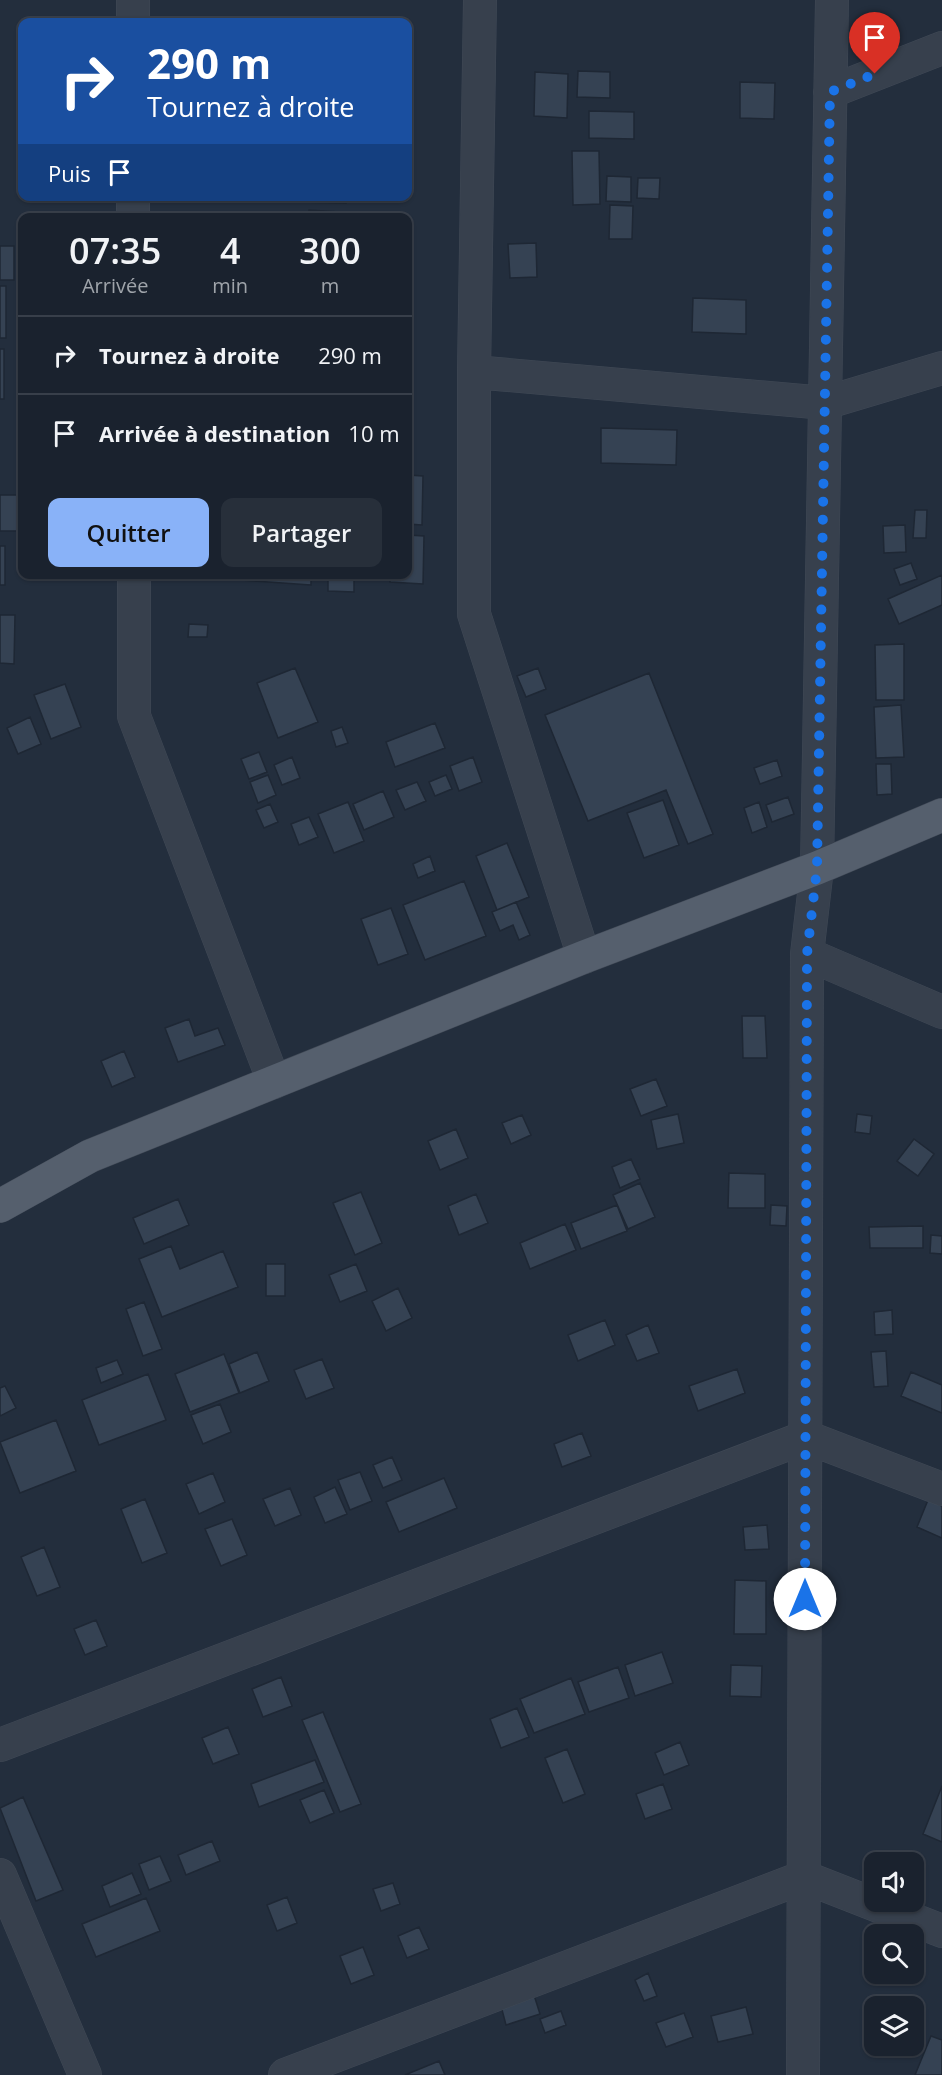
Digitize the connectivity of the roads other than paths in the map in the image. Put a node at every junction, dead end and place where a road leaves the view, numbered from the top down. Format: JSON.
{"nodes":[{"id":1,"x":133,"y":0,"type":"edge"},
{"id":2,"x":480,"y":0,"type":"edge"},
{"id":3,"x":832,"y":0,"type":"edge"},
{"id":4,"x":133,"y":18,"type":"edge"},
{"id":5,"x":942,"y":48,"type":"edge"},
{"id":6,"x":830,"y":92,"type":"junction"},
{"id":7,"x":942,"y":368,"type":"edge"},
{"id":8,"x":474,"y":372,"type":"junction"},
{"id":9,"x":825,"y":403,"type":"junction"},
{"id":10,"x":134,"y":579,"type":"edge"},
{"id":11,"x":942,"y":815,"type":"edge"},
{"id":12,"x":817,"y":868,"type":"junction"},
{"id":13,"x":807,"y":954,"type":"junction"},
{"id":14,"x":584,"y":957,"type":"junction"},
{"id":15,"x":942,"y":1012,"type":"edge"},
{"id":16,"x":274,"y":1082,"type":"junction"},
{"id":17,"x":0,"y":1206,"type":"edge"},
{"id":18,"x":806,"y":1437,"type":"junction"},
{"id":19,"x":942,"y":1489,"type":"edge"},
{"id":20,"x":0,"y":1745,"type":"edge"},
{"id":21,"x":0,"y":1875,"type":"edge"},
{"id":22,"x":804,"y":1877,"type":"junction"},
{"id":23,"x":942,"y":1931,"type":"edge"},
{"id":24,"x":85,"y":2075,"type":"edge"},
{"id":25,"x":285,"y":2075,"type":"edge"},
{"id":26,"x":803,"y":2075,"type":"edge"}],
"edges":[{"from":1,"to":4,"type":"street"},
{"from":2,"to":8,"type":"street"},
{"from":3,"to":6,"type":"street"},
{"from":5,"to":6,"type":"street"},
{"from":6,"to":9,"type":"street"},
{"from":7,"to":9,"type":"street"},
{"from":8,"to":9,"type":"street"},
{"from":8,"to":14,"type":"street"},
{"from":9,"to":12,"type":"street"},
{"from":10,"to":16,"type":"street"},
{"from":11,"to":12,"type":"main road"},
{"from":12,"to":13,"type":"street"},
{"from":12,"to":14,"type":"main road"},
{"from":13,"to":15,"type":"street"},
{"from":13,"to":18,"type":"street"},
{"from":14,"to":16,"type":"main road"},
{"from":16,"to":17,"type":"main road"},
{"from":18,"to":19,"type":"street"},
{"from":18,"to":20,"type":"street"},
{"from":18,"to":22,"type":"street"},
{"from":21,"to":24,"type":"street"},
{"from":22,"to":23,"type":"street"},
{"from":22,"to":25,"type":"street"},
{"from":22,"to":26,"type":"street"}]}
